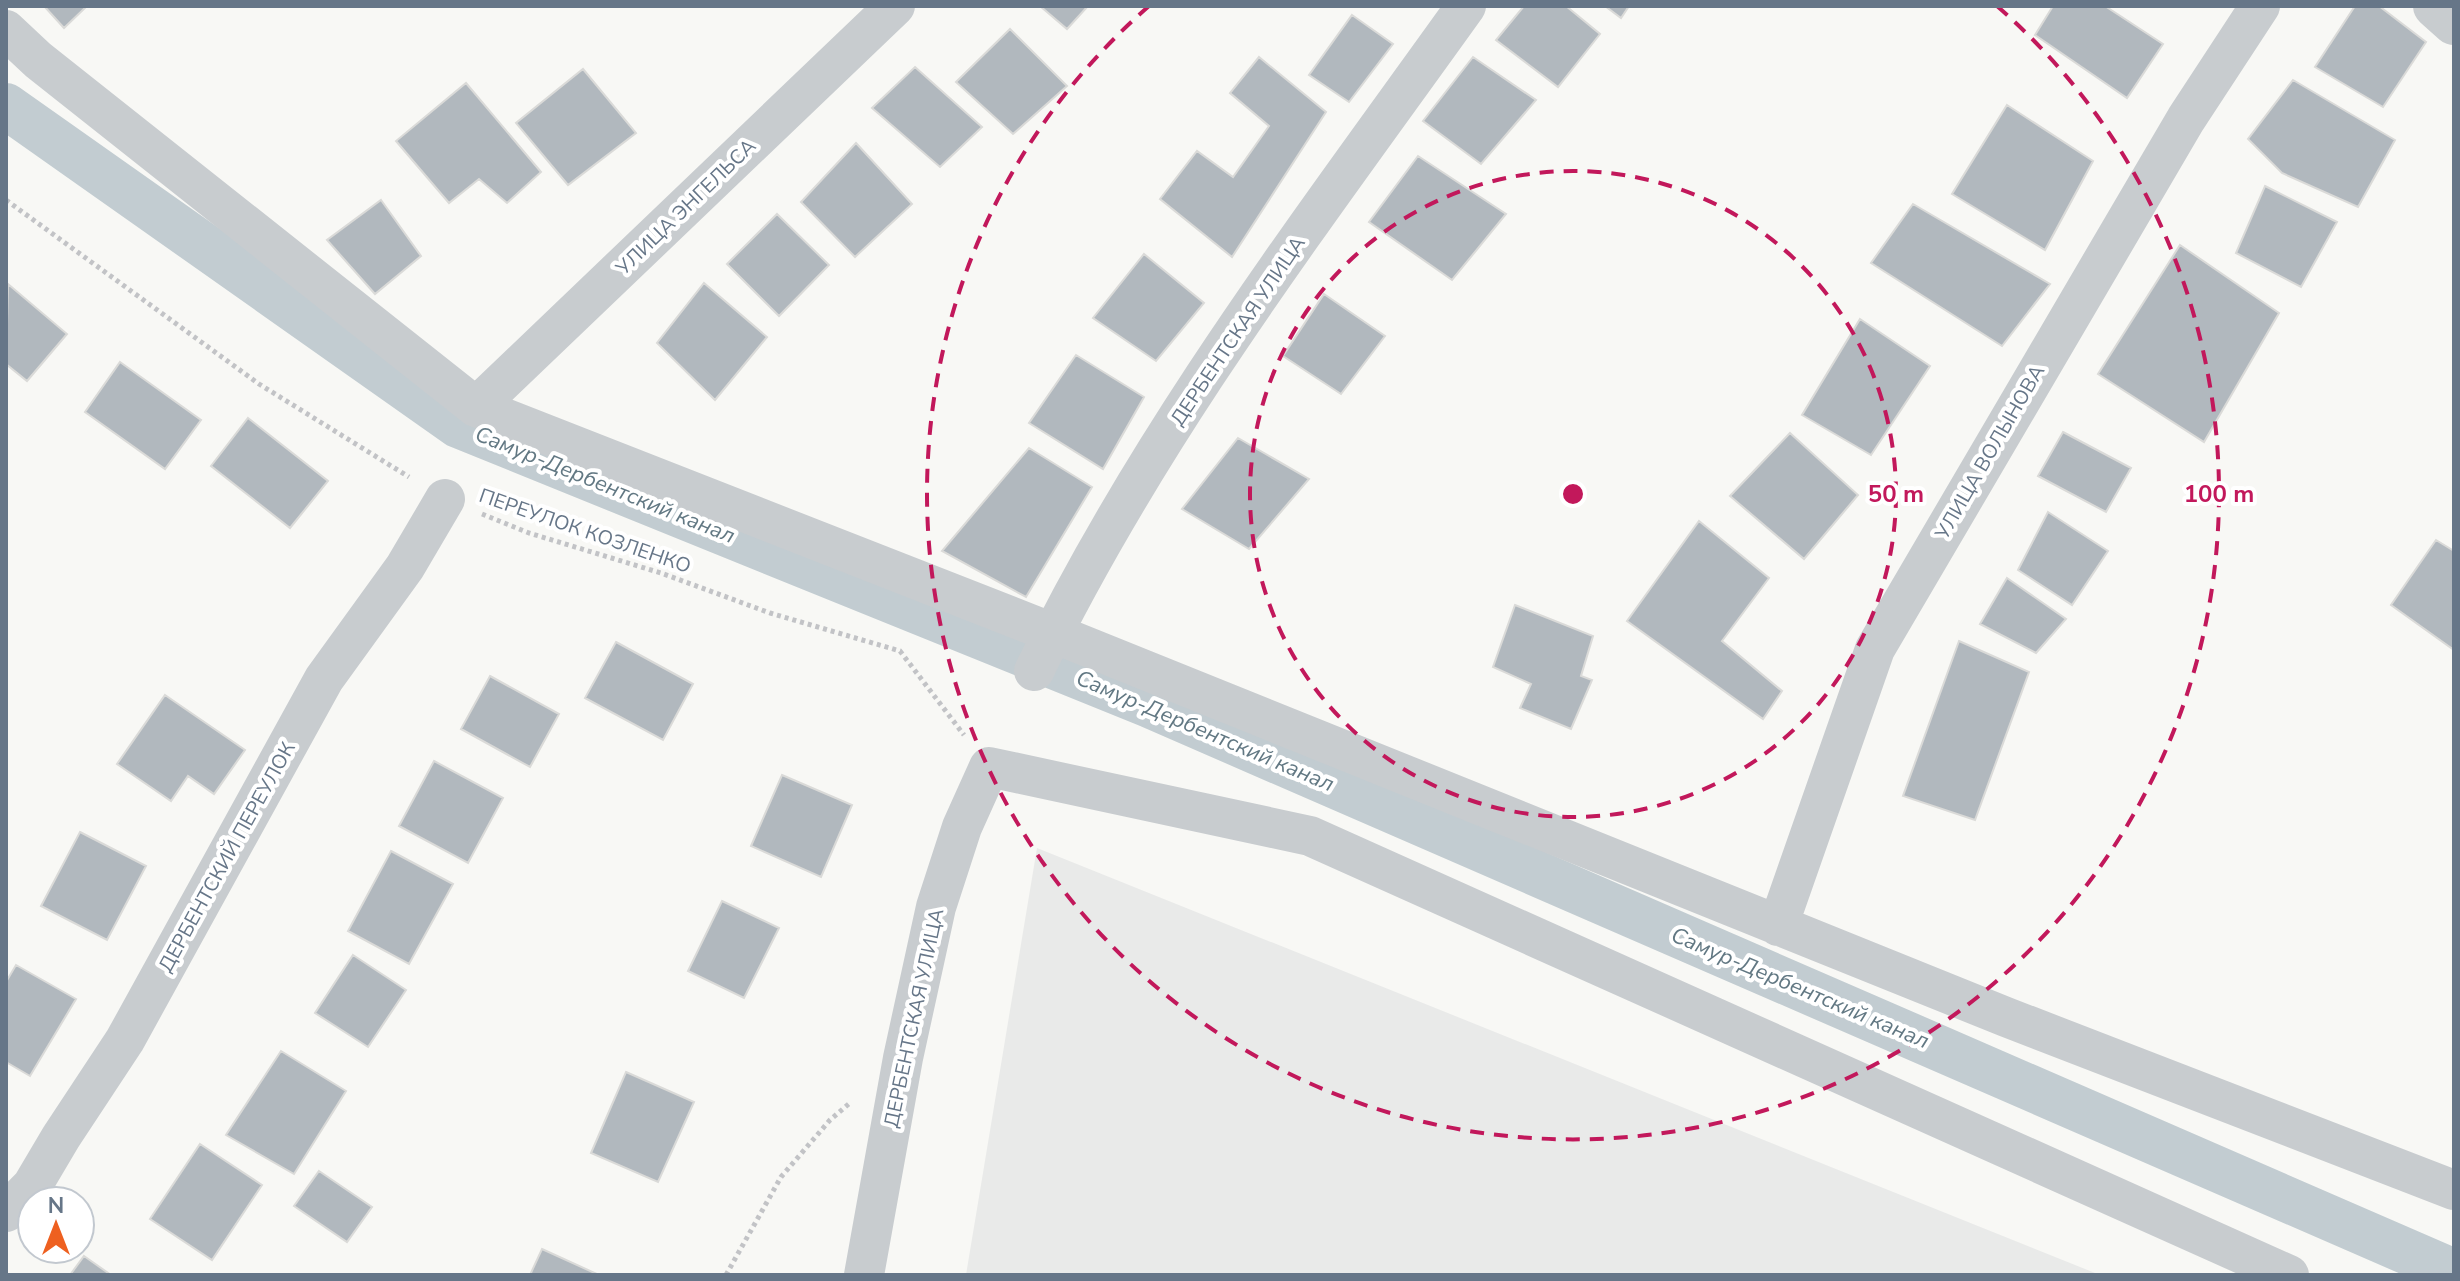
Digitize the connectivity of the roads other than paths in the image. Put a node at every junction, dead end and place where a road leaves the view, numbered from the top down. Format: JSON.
{"nodes":[{"id":1,"x":895,"y":6,"type":"edge"},
{"id":2,"x":1466,"y":6,"type":"edge"},
{"id":3,"x":2260,"y":6,"type":"edge"},
{"id":4,"x":2435,"y":6,"type":"edge"},
{"id":5,"x":2454,"y":23,"type":"edge"},
{"id":6,"x":6,"y":30,"type":"edge"},
{"id":7,"x":476,"y":407,"type":"junction"},
{"id":8,"x":445,"y":499,"type":"road end"},
{"id":9,"x":1053,"y":633,"type":"junction"},
{"id":10,"x":1034,"y":671,"type":"dead end"},
{"id":11,"x":1778,"y":926,"type":"junction"},
{"id":12,"x":2454,"y":1190,"type":"edge"},
{"id":13,"x":6,"y":1212,"type":"edge"},
{"id":14,"x":864,"y":1275,"type":"edge"},
{"id":15,"x":2289,"y":1275,"type":"edge"}],
"edges":[{"from":1,"to":7,"type":"street","name":"УЛИЦА ЭНГЕЛЬСА"},
{"from":2,"to":9,"type":"street","name":"ДЕРБЕНТСКАЯ УЛИЦА"},
{"from":3,"to":11,"type":"street","name":"УЛИЦА ВОЛЫНОВА"},
{"from":4,"to":5,"type":"street"},
{"from":6,"to":7,"type":"street"},
{"from":7,"to":9,"type":"street"},
{"from":8,"to":13,"type":"street","name":"ДЕРБЕНТСКИЙ ПЕРЕУЛОК"},
{"from":9,"to":10,"type":"street","name":"ДЕРБЕНТСКАЯ УЛИЦА"},
{"from":9,"to":11,"type":"street"},
{"from":11,"to":12,"type":"street"},
{"from":14,"to":15,"type":"street","name":"ДЕРБЕНТСКАЯ УЛИЦА"}]}
